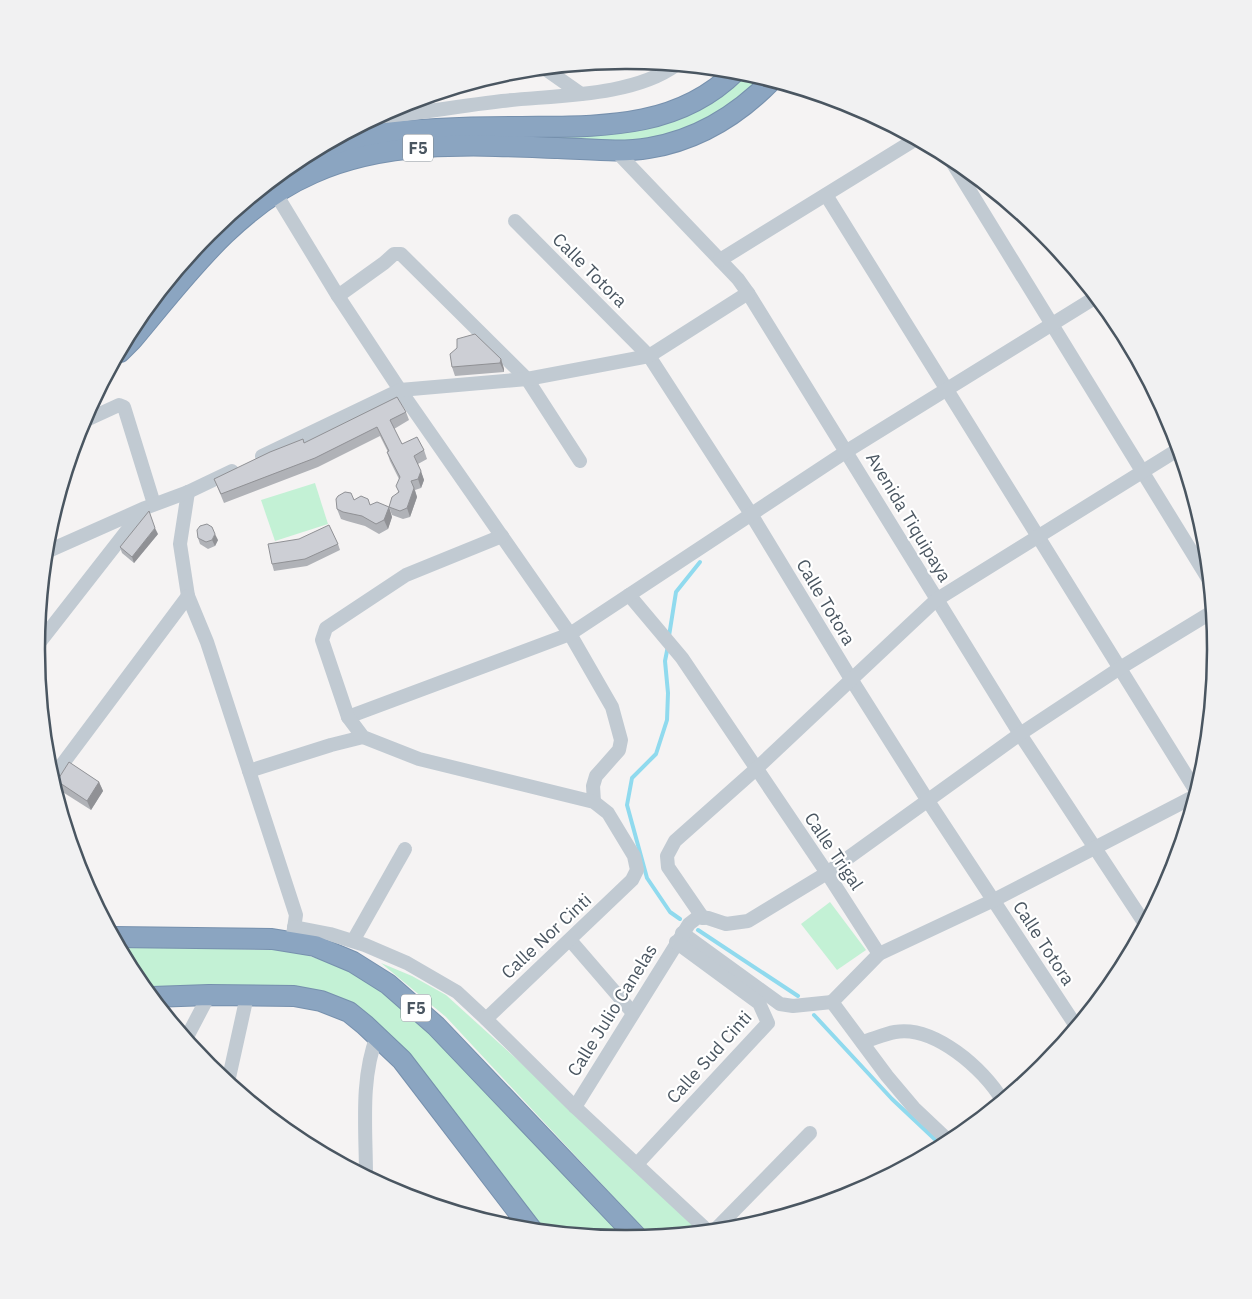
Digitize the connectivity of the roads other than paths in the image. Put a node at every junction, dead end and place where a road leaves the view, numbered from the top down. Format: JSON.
{"nodes":[{"id":1,"x":666,"y":70,"type":"edge"},
{"id":2,"x":551,"y":73,"type":"edge"},
{"id":3,"x":727,"y":78,"type":"edge"},
{"id":4,"x":766,"y":86,"type":"edge"},
{"id":5,"x":581,"y":94,"type":"junction"},
{"id":6,"x":398,"y":116,"type":"edge"},
{"id":7,"x":910,"y":143,"type":"edge"},
{"id":8,"x":337,"y":145,"type":"edge"},
{"id":9,"x":615,"y":150,"type":"junction"},
{"id":10,"x":959,"y":174,"type":"edge"},
{"id":11,"x":276,"y":194,"type":"junction"},
{"id":12,"x":826,"y":194,"type":"junction"},
{"id":13,"x":235,"y":221,"type":"edge"},
{"id":14,"x":515,"y":221,"type":"dead end"},
{"id":15,"x":720,"y":260,"type":"junction"},
{"id":16,"x":748,"y":293,"type":"junction"},
{"id":17,"x":338,"y":296,"type":"junction"},
{"id":18,"x":1090,"y":301,"type":"edge"},
{"id":19,"x":1052,"y":324,"type":"junction"},
{"id":20,"x":649,"y":356,"type":"junction"},
{"id":21,"x":527,"y":379,"type":"junction"},
{"id":22,"x":947,"y":389,"type":"junction"},
{"id":23,"x":400,"y":390,"type":"junction"},
{"id":24,"x":94,"y":417,"type":"edge"},
{"id":25,"x":847,"y":451,"type":"junction"},
{"id":26,"x":1173,"y":454,"type":"edge"},
{"id":27,"x":580,"y":461,"type":"dead end"},
{"id":28,"x":1143,"y":472,"type":"junction"},
{"id":29,"x":188,"y":492,"type":"junction"},
{"id":30,"x":150,"y":506,"type":"junction"},
{"id":31,"x":751,"y":514,"type":"junction"},
{"id":32,"x":502,"y":536,"type":"junction"},
{"id":33,"x":1038,"y":536,"type":"junction"},
{"id":34,"x":54,"y":548,"type":"edge"},
{"id":35,"x":1201,"y":567,"type":"edge"},
{"id":36,"x":629,"y":595,"type":"junction"},
{"id":37,"x":188,"y":596,"type":"junction"},
{"id":38,"x":936,"y":600,"type":"junction"},
{"id":39,"x":1206,"y":616,"type":"edge"},
{"id":40,"x":570,"y":634,"type":"junction"},
{"id":41,"x":45,"y":635,"type":"edge"},
{"id":42,"x":1120,"y":668,"type":"junction"},
{"id":43,"x":851,"y":679,"type":"junction"},
{"id":44,"x":348,"y":717,"type":"junction"},
{"id":45,"x":1020,"y":734,"type":"junction"},
{"id":46,"x":364,"y":737,"type":"junction"},
{"id":47,"x":57,"y":766,"type":"edge"},
{"id":48,"x":756,"y":769,"type":"junction"},
{"id":49,"x":249,"y":772,"type":"junction"},
{"id":50,"x":1191,"y":783,"type":"edge"},
{"id":51,"x":1187,"y":800,"type":"edge"},
{"id":52,"x":928,"y":801,"type":"junction"},
{"id":53,"x":594,"y":802,"type":"junction"},
{"id":54,"x":405,"y":849,"type":"dead end"},
{"id":55,"x":1095,"y":849,"type":"junction"},
{"id":56,"x":827,"y":873,"type":"junction"},
{"id":57,"x":994,"y":900,"type":"junction"},
{"id":58,"x":703,"y":918,"type":"junction"},
{"id":59,"x":1141,"y":918,"type":"edge"},
{"id":60,"x":293,"y":935,"type":"junction"},
{"id":61,"x":121,"y":937,"type":"edge"},
{"id":62,"x":679,"y":938,"type":"junction"},
{"id":63,"x":570,"y":940,"type":"junction"},
{"id":64,"x":353,"y":941,"type":"junction"},
{"id":65,"x":880,"y":954,"type":"junction"},
{"id":66,"x":209,"y":995,"type":"junction"},
{"id":67,"x":247,"y":996,"type":"junction"},
{"id":68,"x":161,"y":997,"type":"edge"},
{"id":69,"x":832,"y":1002,"type":"junction"},
{"id":70,"x":633,"y":1013,"type":"junction"},
{"id":71,"x":486,"y":1019,"type":"junction"},
{"id":72,"x":1073,"y":1021,"type":"edge"},
{"id":73,"x":188,"y":1031,"type":"edge"},
{"id":74,"x":377,"y":1036,"type":"junction"},
{"id":75,"x":862,"y":1042,"type":"junction"},
{"id":76,"x":230,"y":1074,"type":"edge"},
{"id":77,"x":998,"y":1095,"type":"edge"},
{"id":78,"x":574,"y":1107,"type":"junction"},
{"id":79,"x":810,"y":1133,"type":"dead end"},
{"id":80,"x":944,"y":1136,"type":"edge"},
{"id":81,"x":637,"y":1164,"type":"junction"},
{"id":82,"x":366,"y":1169,"type":"edge"},
{"id":83,"x":525,"y":1221,"type":"edge"},
{"id":84,"x":723,"y":1222,"type":"edge"},
{"id":85,"x":703,"y":1226,"type":"edge"},
{"id":86,"x":630,"y":1230,"type":"edge"}],
"edges":[{"from":1,"to":5,"type":"street"},
{"from":2,"to":5,"type":"street"},
{"from":3,"to":8,"type":"highway","number":"F5"},
{"from":4,"to":9,"type":"highway","number":"F5"},
{"from":5,"to":6,"type":"street"},
{"from":7,"to":12,"type":"street"},
{"from":9,"to":11,"type":"highway","number":"F5"},
{"from":9,"to":15,"type":"street","name":"Avenida Tiquipaya"},
{"from":10,"to":19,"type":"street"},
{"from":11,"to":13,"type":"highway","number":"F5"},
{"from":11,"to":17,"type":"street"},
{"from":12,"to":15,"type":"street"},
{"from":12,"to":22,"type":"street"},
{"from":14,"to":20,"type":"street","name":"Calle Totora"},
{"from":15,"to":16,"type":"street","name":"Avenida Tiquipaya"},
{"from":16,"to":20,"type":"street"},
{"from":16,"to":25,"type":"street","name":"Avenida Tiquipaya"},
{"from":17,"to":21,"type":"street"},
{"from":17,"to":23,"type":"street"},
{"from":18,"to":19,"type":"street"},
{"from":19,"to":22,"type":"street"},
{"from":19,"to":28,"type":"street"},
{"from":20,"to":21,"type":"street"},
{"from":20,"to":31,"type":"street","name":"Calle Totora"},
{"from":21,"to":23,"type":"street"},
{"from":21,"to":27,"type":"street"},
{"from":22,"to":25,"type":"street"},
{"from":22,"to":33,"type":"street"},
{"from":23,"to":29,"type":"street"},
{"from":23,"to":32,"type":"street"},
{"from":24,"to":30,"type":"street"},
{"from":25,"to":31,"type":"street"},
{"from":25,"to":38,"type":"street","name":"Avenida Tiquipaya"},
{"from":26,"to":28,"type":"street"},
{"from":28,"to":33,"type":"street"},
{"from":28,"to":35,"type":"street"},
{"from":29,"to":30,"type":"street"},
{"from":29,"to":37,"type":"street"},
{"from":30,"to":34,"type":"street"},
{"from":30,"to":41,"type":"street"},
{"from":31,"to":36,"type":"street"},
{"from":31,"to":43,"type":"street","name":"Calle Totora"},
{"from":32,"to":40,"type":"street"},
{"from":32,"to":44,"type":"street"},
{"from":33,"to":38,"type":"street"},
{"from":33,"to":42,"type":"street"},
{"from":36,"to":40,"type":"street"},
{"from":36,"to":48,"type":"street","name":"Calle Trigal"},
{"from":37,"to":47,"type":"street"},
{"from":37,"to":49,"type":"street"},
{"from":38,"to":43,"type":"street"},
{"from":38,"to":45,"type":"street","name":"Avenida Tiquipaya"},
{"from":39,"to":42,"type":"street"},
{"from":40,"to":44,"type":"street"},
{"from":40,"to":53,"type":"street"},
{"from":42,"to":45,"type":"street"},
{"from":42,"to":50,"type":"street"},
{"from":43,"to":48,"type":"street"},
{"from":43,"to":52,"type":"street","name":"Calle Totora"},
{"from":44,"to":46,"type":"street"},
{"from":45,"to":52,"type":"street"},
{"from":45,"to":55,"type":"street","name":"Avenida Tiquipaya"},
{"from":46,"to":49,"type":"street"},
{"from":46,"to":53,"type":"street"},
{"from":48,"to":56,"type":"street","name":"Calle Trigal"},
{"from":48,"to":58,"type":"street"},
{"from":49,"to":60,"type":"street"},
{"from":51,"to":55,"type":"street"},
{"from":52,"to":56,"type":"street"},
{"from":52,"to":57,"type":"street","name":"Calle Totora"},
{"from":53,"to":63,"type":"street","name":"Calle Nor Cinti"},
{"from":54,"to":64,"type":"street"},
{"from":55,"to":57,"type":"street"},
{"from":55,"to":59,"type":"street","name":"Avenida Tiquipaya"},
{"from":56,"to":58,"type":"street"},
{"from":56,"to":65,"type":"street","name":"Calle Trigal"},
{"from":57,"to":65,"type":"street"},
{"from":57,"to":72,"type":"street","name":"Calle Totora"},
{"from":58,"to":62,"type":"street"},
{"from":60,"to":61,"type":"highway","number":"F5"},
{"from":60,"to":64,"type":"street"},
{"from":60,"to":86,"type":"highway","number":"F5"},
{"from":62,"to":69,"type":"street"},
{"from":62,"to":70,"type":"street","name":"Calle Julio Canelas"},
{"from":62,"to":81,"type":"street","name":"Calle Sud Cinti"},
{"from":63,"to":70,"type":"street"},
{"from":63,"to":71,"type":"street","name":"Calle Nor Cinti"},
{"from":64,"to":71,"type":"street"},
{"from":65,"to":69,"type":"street"},
{"from":66,"to":67,"type":"highway"},
{"from":66,"to":68,"type":"highway"},
{"from":66,"to":73,"type":"street"},
{"from":67,"to":74,"type":"highway"},
{"from":67,"to":76,"type":"street"},
{"from":69,"to":75,"type":"street"},
{"from":70,"to":78,"type":"street","name":"Calle Julio Canelas"},
{"from":71,"to":78,"type":"street"},
{"from":74,"to":82,"type":"street"},
{"from":74,"to":83,"type":"highway"},
{"from":75,"to":77,"type":"street"},
{"from":75,"to":80,"type":"street"},
{"from":78,"to":81,"type":"street"},
{"from":79,"to":84,"type":"street"},
{"from":81,"to":85,"type":"street"}]}
